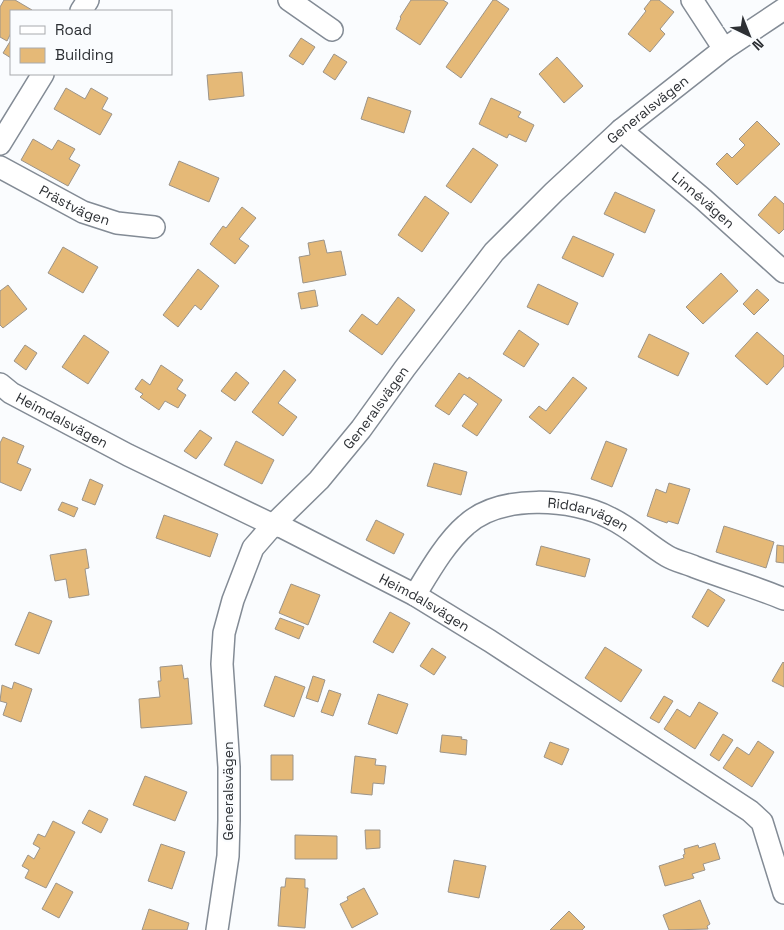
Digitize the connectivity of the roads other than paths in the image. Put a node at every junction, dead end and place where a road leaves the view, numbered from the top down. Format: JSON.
{"nodes":[{"id":1,"x":289,"y":0,"type":"edge"},
{"id":2,"x":692,"y":0,"type":"edge"},
{"id":3,"x":784,"y":10,"type":"edge"},
{"id":4,"x":332,"y":30,"type":"dead end"},
{"id":5,"x":724,"y":49,"type":"junction"},
{"id":6,"x":42,"y":75,"type":"edge"},
{"id":7,"x":621,"y":130,"type":"junction"},
{"id":8,"x":0,"y":144,"type":"edge"},
{"id":9,"x":0,"y":167,"type":"edge"},
{"id":10,"x":154,"y":227,"type":"dead end"},
{"id":11,"x":784,"y":272,"type":"edge"},
{"id":12,"x":0,"y":384,"type":"edge"},
{"id":13,"x":273,"y":525,"type":"junction"},
{"id":14,"x":415,"y":595,"type":"junction"},
{"id":15,"x":784,"y":599,"type":"edge"},
{"id":16,"x":784,"y":893,"type":"edge"},
{"id":17,"x":217,"y":930,"type":"edge"}],
"edges":[{"from":1,"to":4,"type":"street"},
{"from":2,"to":5,"type":"street"},
{"from":3,"to":5,"type":"street","name":"Generalsvägen"},
{"from":5,"to":7,"type":"street","name":"Generalsvägen"},
{"from":6,"to":8,"type":"street"},
{"from":7,"to":11,"type":"street","name":"Linnévägen"},
{"from":7,"to":13,"type":"street","name":"Generalsvägen"},
{"from":9,"to":10,"type":"street","name":"Prästvägen"},
{"from":12,"to":13,"type":"street","name":"Heimdalsvägen"},
{"from":13,"to":14,"type":"street","name":"Heimdalsvägen"},
{"from":13,"to":17,"type":"street","name":"Generalsvägen"},
{"from":14,"to":15,"type":"street","name":"Riddarvägen"},
{"from":14,"to":16,"type":"street","name":"Heimdalsvägen"}]}
